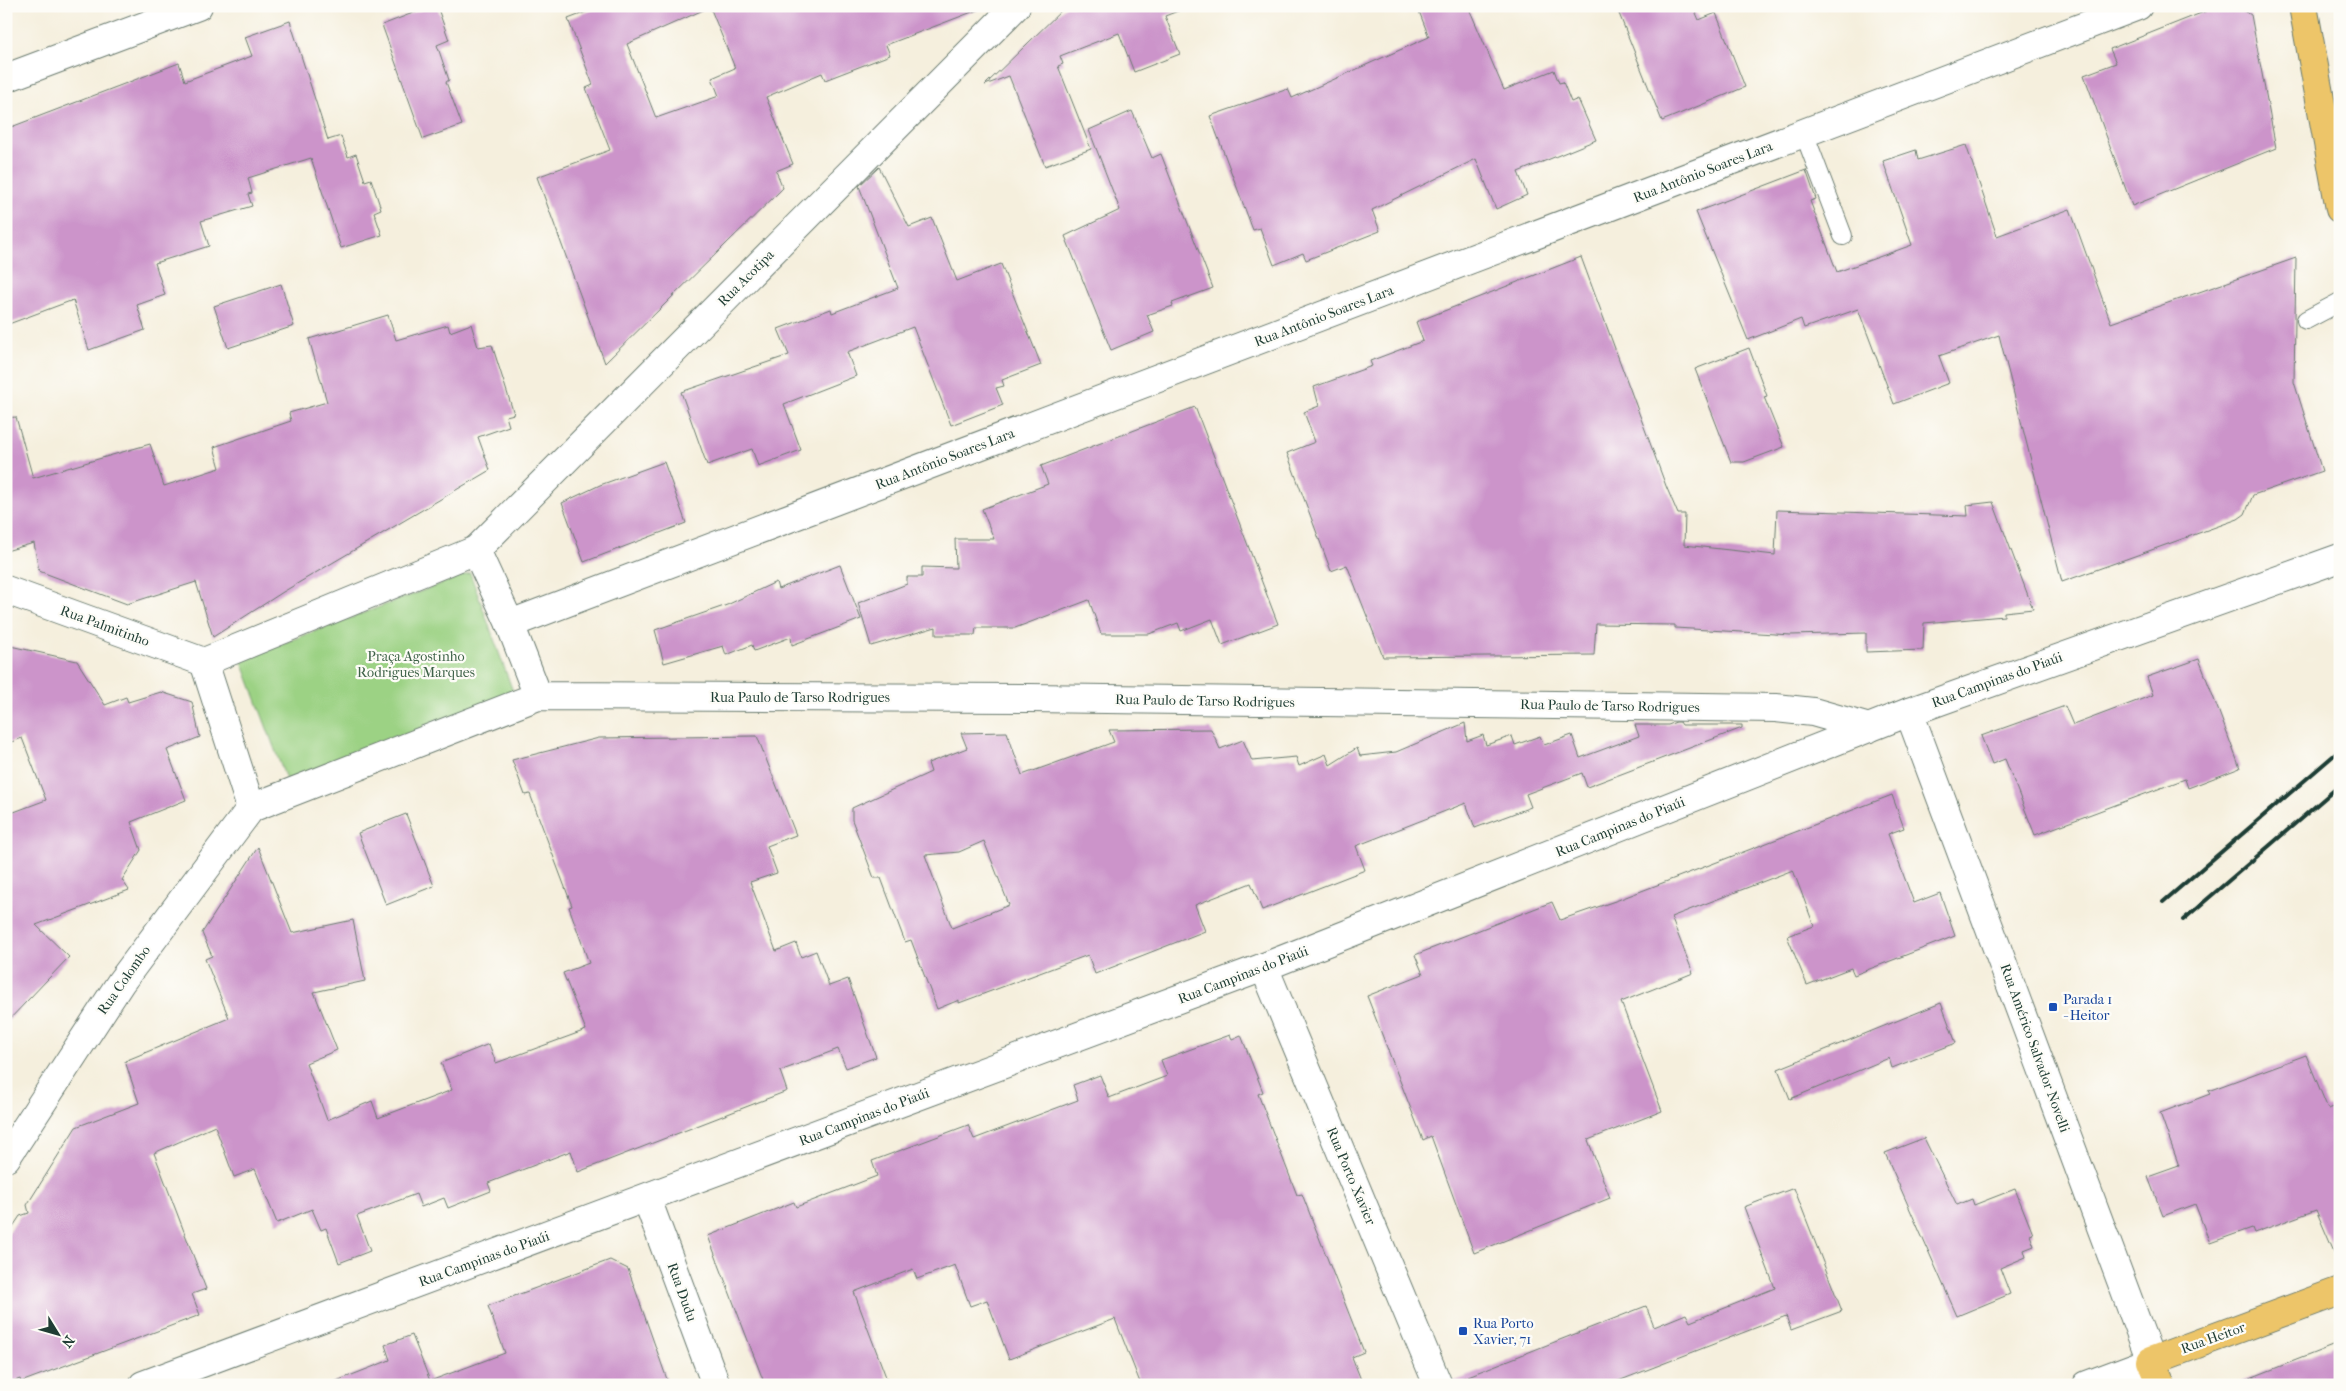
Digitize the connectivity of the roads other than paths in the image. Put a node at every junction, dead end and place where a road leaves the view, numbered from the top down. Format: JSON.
{"nodes":[{"id":1,"x":198,"y":6,"type":"edge"},
{"id":2,"x":1016,"y":6,"type":"edge"},
{"id":3,"x":2138,"y":6,"type":"edge"},
{"id":4,"x":2303,"y":6,"type":"edge"},
{"id":5,"x":6,"y":78,"type":"edge"},
{"id":6,"x":1804,"y":134,"type":"junction"},
{"id":7,"x":2340,"y":209,"type":"edge"},
{"id":8,"x":1843,"y":236,"type":"dead end"},
{"id":9,"x":2340,"y":302,"type":"edge"},
{"id":10,"x":2306,"y":320,"type":"dead end"},
{"id":11,"x":476,"y":550,"type":"junction"},
{"id":12,"x":2340,"y":558,"type":"edge"},
{"id":13,"x":6,"y":590,"type":"edge"},
{"id":14,"x":510,"y":624,"type":"junction"},
{"id":15,"x":204,"y":662,"type":"junction"},
{"id":16,"x":538,"y":696,"type":"junction"},
{"id":17,"x":1909,"y":712,"type":"junction"},
{"id":18,"x":1869,"y":728,"type":"junction"},
{"id":19,"x":251,"y":808,"type":"junction"},
{"id":20,"x":1264,"y":967,"type":"junction"},
{"id":21,"x":6,"y":1158,"type":"edge"},
{"id":22,"x":647,"y":1199,"type":"junction"},
{"id":23,"x":2340,"y":1291,"type":"edge"},
{"id":24,"x":2156,"y":1373,"type":"edge"},
{"id":25,"x":143,"y":1385,"type":"edge"},
{"id":26,"x":716,"y":1385,"type":"edge"},
{"id":27,"x":1438,"y":1385,"type":"edge"},
{"id":28,"x":2087,"y":1385,"type":"edge"}],
"edges":[{"from":1,"to":5,"type":"street"},
{"from":2,"to":11,"type":"street","name":"Rua Acotipa"},
{"from":3,"to":6,"type":"street","name":"Rua Antônio Soares Lara"},
{"from":4,"to":7,"type":"main road"},
{"from":6,"to":8,"type":"lane"},
{"from":6,"to":14,"type":"street","name":"Rua Antônio Soares Lara"},
{"from":9,"to":10,"type":"lane"},
{"from":11,"to":14,"type":"street"},
{"from":11,"to":15,"type":"street"},
{"from":12,"to":17,"type":"street","name":"Rua Campinas do Piaúi"},
{"from":13,"to":15,"type":"street","name":"Rua Palmitinho"},
{"from":14,"to":16,"type":"street"},
{"from":15,"to":19,"type":"street"},
{"from":16,"to":18,"type":"street","name":"Rua Paulo de Tarso Rodrigues"},
{"from":16,"to":19,"type":"street"},
{"from":17,"to":18,"type":"street","name":"Rua Campinas do Piaúi"},
{"from":17,"to":24,"type":"street","name":"Rua Américo Salvador Novelli"},
{"from":18,"to":20,"type":"street","name":"Rua Campinas do Piaúi"},
{"from":19,"to":21,"type":"street","name":"Rua Colombo"},
{"from":20,"to":22,"type":"street","name":"Rua Campinas do Piaúi"},
{"from":20,"to":27,"type":"street","name":"Rua Porto Xavier"},
{"from":22,"to":25,"type":"street","name":"Rua Campinas do Piaúi"},
{"from":22,"to":26,"type":"street","name":"Rua Dudu"},
{"from":23,"to":24,"type":"main road","name":"Rua Heitor"},
{"from":24,"to":28,"type":"street","name":"Rua Heitor"}]}
